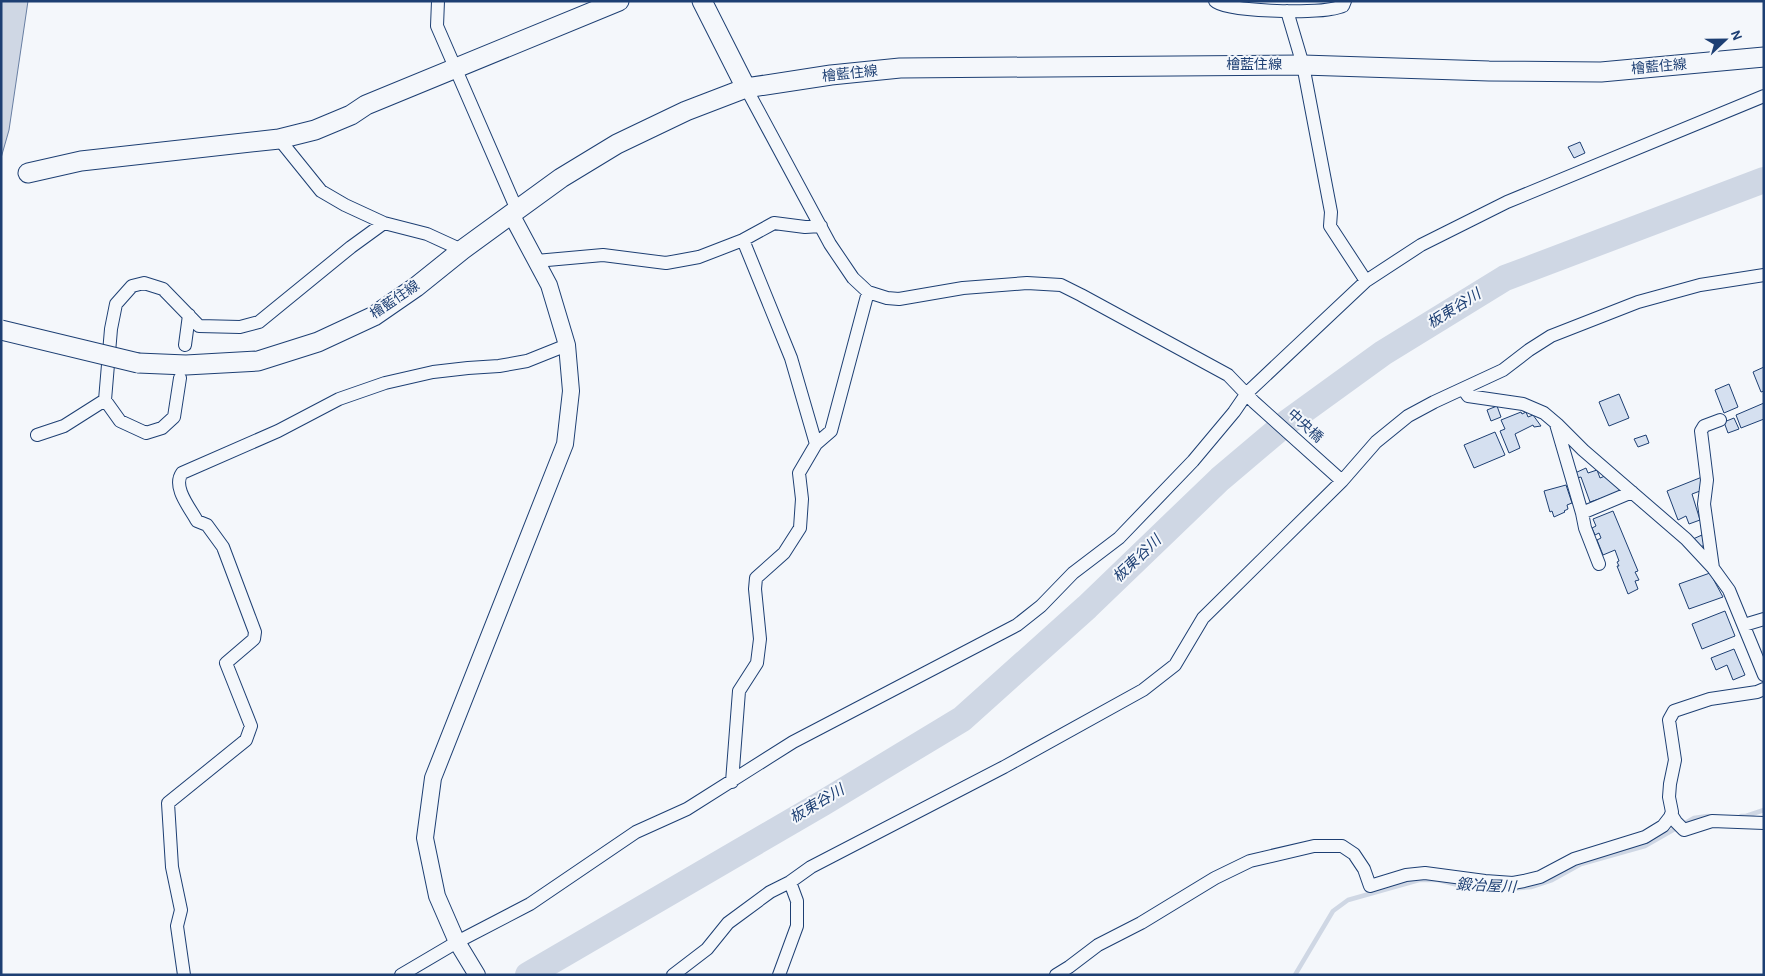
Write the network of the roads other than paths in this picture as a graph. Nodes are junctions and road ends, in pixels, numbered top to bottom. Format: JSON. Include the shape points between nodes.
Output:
{"nodes":[{"id":1,"x":438,"y":1,"type":"edge"},
{"id":2,"x":619,"y":1,"type":"edge"},
{"id":3,"x":702,"y":1,"type":"edge"},
{"id":4,"x":1215,"y":1,"type":"edge"},
{"id":5,"x":1345,"y":1,"type":"edge"},
{"id":6,"x":1287,"y":11,"type":"junction"},
{"id":7,"x":1764,"y":57,"type":"edge"},
{"id":8,"x":1303,"y":65,"type":"junction"},
{"id":9,"x":454,"y":68,"type":"junction"},
{"id":10,"x":746,"y":88,"type":"junction"},
{"id":11,"x":1764,"y":96,"type":"edge"},
{"id":12,"x":279,"y":139,"type":"junction"},
{"id":13,"x":28,"y":173,"type":"dead end"},
{"id":14,"x":514,"y":212,"type":"junction"},
{"id":15,"x":384,"y":223,"type":"junction"},
{"id":16,"x":821,"y":226,"type":"junction"},
{"id":17,"x":743,"y":240,"type":"junction"},
{"id":18,"x":462,"y":250,"type":"junction"},
{"id":19,"x":536,"y":261,"type":"junction"},
{"id":20,"x":1764,"y":275,"type":"edge"},
{"id":21,"x":1366,"y":281,"type":"junction"},
{"id":22,"x":868,"y":292,"type":"junction"},
{"id":23,"x":189,"y":315,"type":"junction"},
{"id":24,"x":1,"y":330,"type":"edge"},
{"id":25,"x":185,"y":345,"type":"dead end"},
{"id":26,"x":567,"y":345,"type":"junction"},
{"id":27,"x":180,"y":378,"type":"dead end"},
{"id":28,"x":1463,"y":389,"type":"junction"},
{"id":29,"x":1251,"y":397,"type":"junction"},
{"id":30,"x":105,"y":400,"type":"junction"},
{"id":31,"x":1720,"y":420,"type":"dead end"},
{"id":32,"x":1556,"y":423,"type":"junction"},
{"id":33,"x":37,"y":435,"type":"dead end"},
{"id":34,"x":816,"y":444,"type":"junction"},
{"id":35,"x":1339,"y":477,"type":"junction"},
{"id":36,"x":1632,"y":492,"type":"junction"},
{"id":37,"x":1582,"y":513,"type":"junction"},
{"id":38,"x":1599,"y":564,"type":"dead end"},
{"id":39,"x":1713,"y":568,"type":"junction"},
{"id":40,"x":1764,"y":619,"type":"edge"},
{"id":41,"x":1744,"y":625,"type":"junction"},
{"id":42,"x":1764,"y":675,"type":"edge"},
{"id":43,"x":1764,"y":689,"type":"edge"},
{"id":44,"x":732,"y":782,"type":"junction"},
{"id":45,"x":1671,"y":814,"type":"junction"},
{"id":46,"x":1764,"y":822,"type":"edge"},
{"id":47,"x":790,"y":882,"type":"junction"},
{"id":48,"x":457,"y":942,"type":"junction"},
{"id":49,"x":184,"y":975,"type":"edge"},
{"id":50,"x":401,"y":975,"type":"edge"},
{"id":51,"x":477,"y":975,"type":"edge"},
{"id":52,"x":673,"y":975,"type":"edge"},
{"id":53,"x":779,"y":975,"type":"edge"},
{"id":54,"x":1056,"y":975,"type":"edge"}],
"edges":[{"from":1,"to":9,"type":"street","via":[[437,26]]},
{"from":2,"to":9,"type":"main road"},
{"from":3,"to":10,"type":"main road"},
{"from":4,"to":6,"type":"street","via":[[1229,7]]},
{"from":5,"to":6,"type":"street","via":[[1343,6],[1330,10]]},
{"from":6,"to":8,"type":"street"},
{"from":7,"to":8,"type":"main road","name":"檜藍住線","via":[[1602,72]]},
{"from":8,"to":10,"type":"main road","name":"檜藍住線","via":[[900,68]]},
{"from":8,"to":21,"type":"street","via":[[1331,212],[1330,226]]},
{"from":9,"to":12,"type":"main road","via":[[366,104],[351,115],[315,130]]},
{"from":9,"to":14,"type":"street"},
{"from":10,"to":14,"type":"main road","name":"檜藍住線","via":[[686,111],[617,144],[560,178]]},
{"from":10,"to":16,"type":"street"},
{"from":11,"to":21,"type":"street","via":[[1507,202],[1421,245]]},
{"from":12,"to":13,"type":"main road","via":[[81,161]]},
{"from":12,"to":15,"type":"street","via":[[321,191]]},
{"from":14,"to":18,"type":"main road","name":"檜藍住線"},
{"from":14,"to":19,"type":"street"},
{"from":15,"to":18,"type":"street","via":[[428,234]]},
{"from":15,"to":23,"type":"street","via":[[259,322],[240,327],[199,326]]},
{"from":16,"to":17,"type":"street","via":[[774,224]]},
{"from":16,"to":22,"type":"street","via":[[852,278]]},
{"from":17,"to":19,"type":"street","via":[[699,257],[666,263],[603,255]]},
{"from":17,"to":34,"type":"street","via":[[790,358]]},
{"from":18,"to":24,"type":"main road","name":"檜藍住線","bridge":true,"via":[[416,288],[374,316],[318,342],[258,361],[186,365],[138,363]]},
{"from":19,"to":26,"type":"street","via":[[549,285]]},
{"from":20,"to":28,"type":"street","via":[[1700,285],[1629,306],[1551,336],[1503,370]]},
{"from":21,"to":29,"type":"street"},
{"from":22,"to":29,"type":"street","name":"中央橋","via":[[899,299],[963,288],[1027,283],[1061,285],[1228,375]]},
{"from":22,"to":34,"type":"street","via":[[831,431]]},
{"from":23,"to":25,"type":"street"},
{"from":23,"to":30,"type":"street","via":[[164,289],[144,283],[132,286],[116,304],[114,312]]},
{"from":26,"to":48,"type":"street","via":[[571,392],[565,444],[432,778],[425,838],[437,896]]},
{"from":26,"to":49,"type":"street","via":[[527,361],[433,372],[376,386],[340,399],[278,431],[182,472],[178,478],[179,487],[197,521],[207,525],[223,547],[256,632],[254,639],[226,663],[251,726],[246,740],[168,803],[172,868],[181,910],[177,926]]},
{"from":27,"to":30,"type":"street","via":[[174,417],[162,428],[146,433],[120,421]]},
{"from":28,"to":32,"type":"street","via":[[1468,396],[1523,404],[1544,413]]},
{"from":28,"to":35,"type":"street","via":[[1408,416]]},
{"from":29,"to":35,"type":"street","name":"中央橋"},
{"from":29,"to":44,"type":"street","via":[[1119,538],[1074,573],[1017,625],[793,742]]},
{"from":30,"to":33,"type":"street","via":[[64,426]]},
{"from":31,"to":39,"type":"street","via":[[1704,426],[1701,431],[1707,480],[1704,504]]},
{"from":32,"to":36,"type":"street","via":[[1582,450]]},
{"from":32,"to":37,"type":"street"},
{"from":34,"to":44,"type":"street","via":[[799,473],[802,499],[800,528],[784,553],[756,578],[754,590],[760,639],[756,663],[738,692]]},
{"from":35,"to":47,"type":"street","via":[[1203,618],[1175,665],[1142,690],[1004,767],[811,867]]},
{"from":36,"to":37,"type":"street"},
{"from":36,"to":39,"type":"street","via":[[1686,539]]},
{"from":37,"to":38,"type":"street"},
{"from":39,"to":41,"type":"street","via":[[1728,590]]},
{"from":40,"to":41,"type":"street"},
{"from":41,"to":42,"type":"street"},
{"from":43,"to":45,"type":"street","via":[[1710,699],[1674,711],[1669,720],[1675,760],[1670,784]]},
{"from":44,"to":48,"type":"street","via":[[687,810],[636,832],[530,904]]},
{"from":45,"to":46,"type":"street","via":[[1684,830],[1712,821]]},
{"from":45,"to":54,"type":"street","via":[[1663,826],[1646,837],[1574,860],[1540,877],[1513,882],[1425,873],[1370,886],[1354,854],[1342,846],[1314,846],[1279,853],[1250,861],[1215,878],[1141,923],[1098,944]]},
{"from":47,"to":52,"type":"street","via":[[770,892],[728,923],[707,949]]},
{"from":47,"to":53,"type":"street","via":[[797,901],[797,926]]},
{"from":48,"to":50,"type":"street"},
{"from":48,"to":51,"type":"street"}]}
